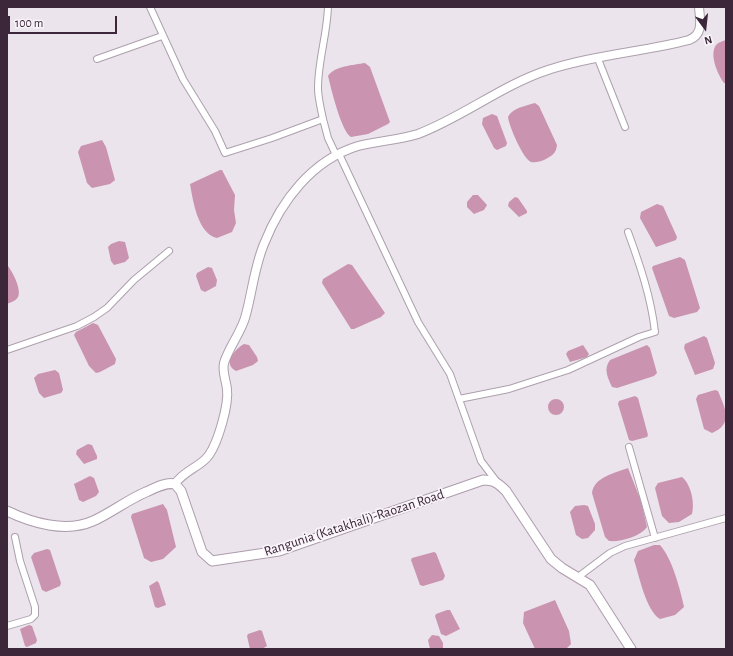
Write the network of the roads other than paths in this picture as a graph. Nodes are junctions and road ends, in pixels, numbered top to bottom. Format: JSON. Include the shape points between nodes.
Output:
{"nodes":[{"id":1,"x":150,"y":7,"type":"edge"},
{"id":2,"x":328,"y":7,"type":"edge"},
{"id":3,"x":699,"y":7,"type":"edge"},
{"id":4,"x":162,"y":36,"type":"junction"},
{"id":5,"x":97,"y":59,"type":"dead end"},
{"id":6,"x":598,"y":59,"type":"junction"},
{"id":7,"x":323,"y":119,"type":"junction"},
{"id":8,"x":625,"y":127,"type":"dead end"},
{"id":9,"x":338,"y":154,"type":"junction"},
{"id":10,"x":628,"y":232,"type":"dead end"},
{"id":11,"x":169,"y":251,"type":"dead end"},
{"id":12,"x":7,"y":350,"type":"edge"},
{"id":13,"x":459,"y":399,"type":"junction"},
{"id":14,"x":629,"y":447,"type":"dead end"},
{"id":15,"x":497,"y":482,"type":"junction"},
{"id":16,"x":175,"y":484,"type":"junction"},
{"id":17,"x":7,"y":511,"type":"edge"},
{"id":18,"x":726,"y":518,"type":"edge"},
{"id":19,"x":15,"y":537,"type":"dead end"},
{"id":20,"x":655,"y":538,"type":"junction"},
{"id":21,"x":578,"y":577,"type":"junction"},
{"id":22,"x":7,"y":626,"type":"edge"},
{"id":23,"x":630,"y":649,"type":"edge"}],
"edges":[{"from":1,"to":4,"type":"street"},
{"from":2,"to":7,"type":"street","via":[[325,41],[319,66],[318,89]]},
{"from":3,"to":6,"type":"street","via":[[700,30],[694,38]]},
{"from":4,"to":5,"type":"street"},
{"from":4,"to":7,"type":"street","via":[[225,153]]},
{"from":6,"to":8,"type":"street"},
{"from":6,"to":9,"type":"street","via":[[548,70],[416,134],[358,146]]},
{"from":7,"to":9,"type":"street","via":[[328,138]]},
{"from":9,"to":13,"type":"street","via":[[418,322],[450,374]]},
{"from":9,"to":16,"type":"street","via":[[311,171],[275,220],[263,246],[239,334],[224,364],[226,411],[213,448],[208,457],[185,472]]},
{"from":10,"to":13,"type":"street","via":[[645,280],[655,332],[568,370],[510,389]]},
{"from":11,"to":12,"type":"street","via":[[94,317],[77,326]]},
{"from":13,"to":15,"type":"street","via":[[481,461]]},
{"from":14,"to":20,"type":"street"},
{"from":15,"to":16,"type":"main road","name":"Rangunia (Katakhali)-Raozan Road","via":[[483,480],[279,551],[212,561],[202,552],[182,491]]},
{"from":15,"to":21,"type":"main road","via":[[506,491],[551,559]]},
{"from":16,"to":17,"type":"main road","via":[[163,485],[144,492],[94,521],[76,526],[42,524]]},
{"from":18,"to":20,"type":"street"},
{"from":19,"to":22,"type":"street","via":[[35,615],[31,619]]},
{"from":20,"to":21,"type":"street","via":[[610,553]]},
{"from":21,"to":23,"type":"main road","via":[[594,591]]}]}
